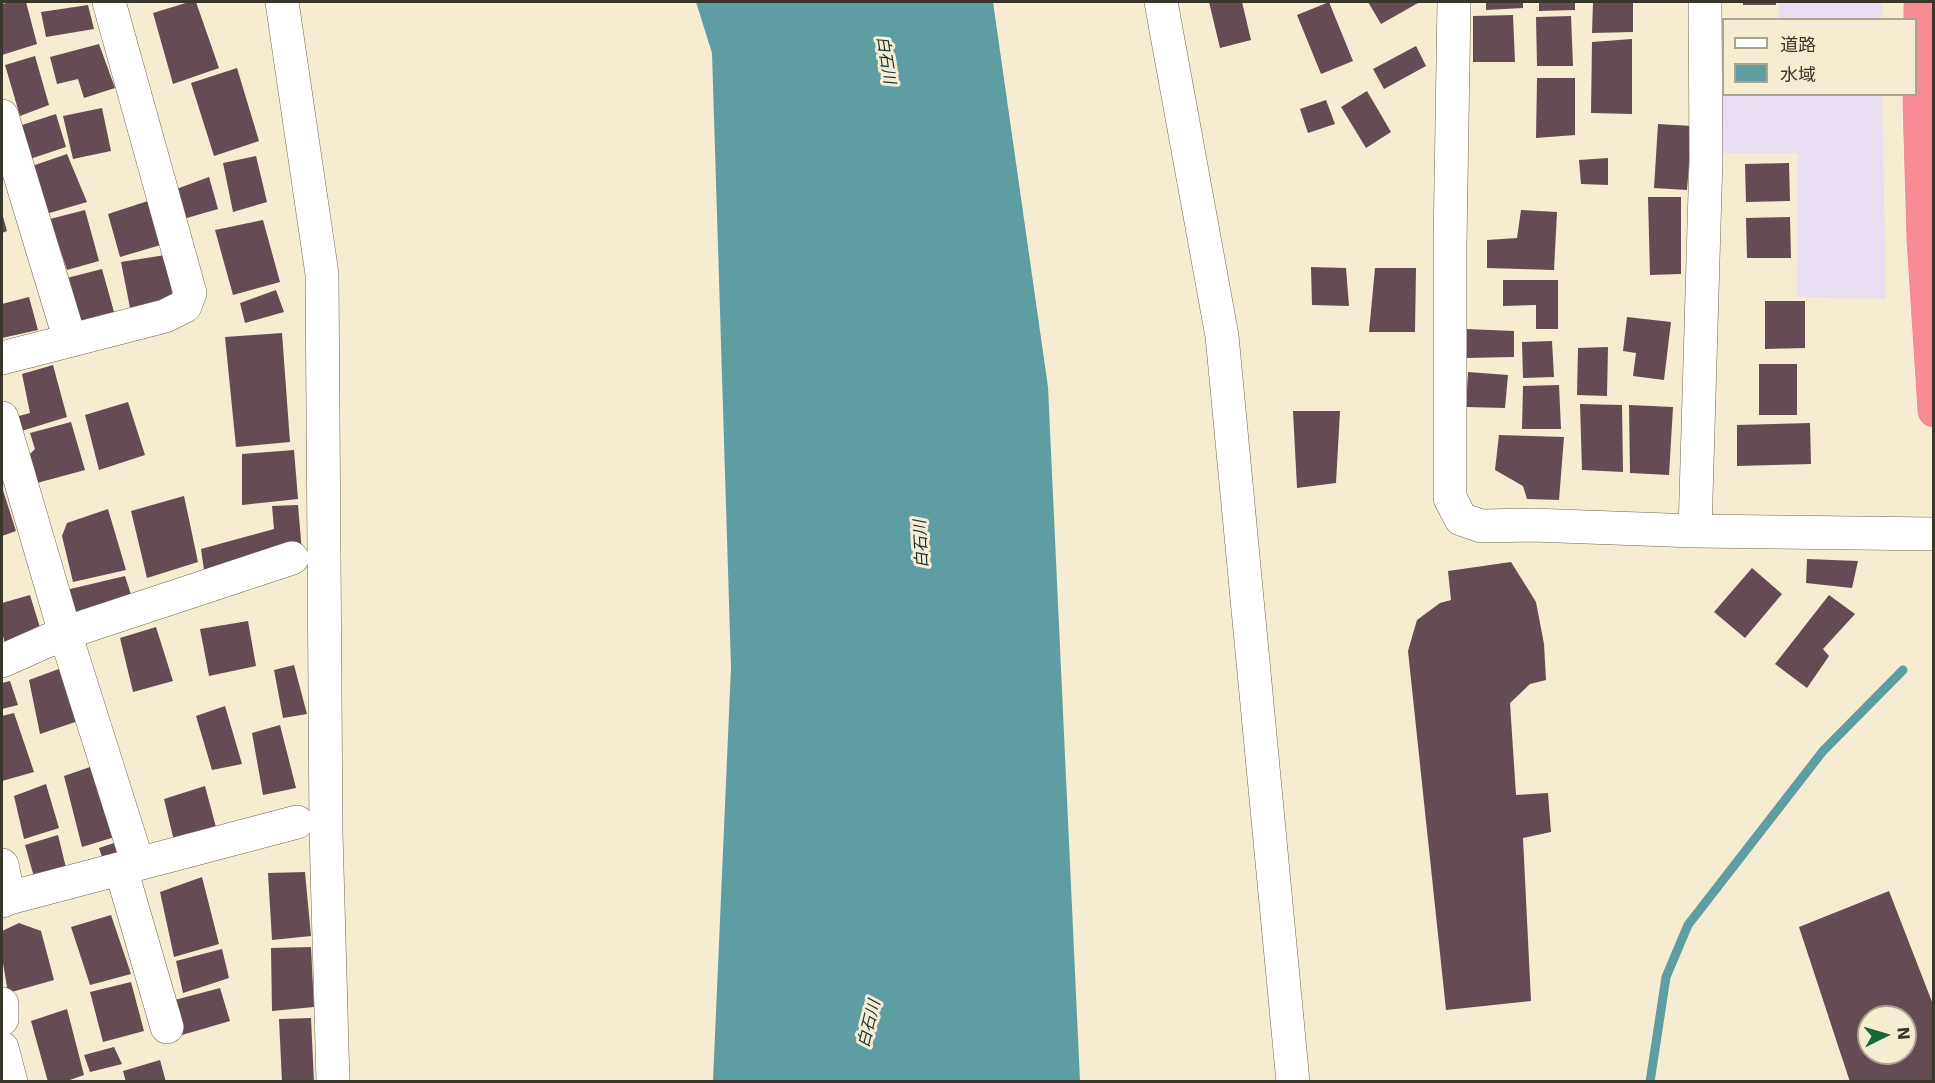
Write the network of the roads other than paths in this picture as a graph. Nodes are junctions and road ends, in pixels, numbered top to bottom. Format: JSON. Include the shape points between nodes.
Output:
{"nodes":[{"id":1,"x":109,"y":2,"type":"edge"},
{"id":2,"x":282,"y":2,"type":"edge"},
{"id":3,"x":1161,"y":2,"type":"edge"},
{"id":4,"x":1454,"y":2,"type":"edge"},
{"id":5,"x":1705,"y":2,"type":"edge"},
{"id":6,"x":1920,"y":2,"type":"edge"},
{"id":7,"x":2,"y":116,"type":"edge"},
{"id":8,"x":70,"y":340,"type":"junction"},
{"id":9,"x":2,"y":358,"type":"edge"},
{"id":10,"x":1934,"y":411,"type":"edge"},
{"id":11,"x":2,"y":418,"type":"edge"},
{"id":12,"x":1695,"y":531,"type":"junction"},
{"id":13,"x":1934,"y":534,"type":"edge"},
{"id":14,"x":292,"y":558,"type":"dead end"},
{"id":15,"x":65,"y":633,"type":"junction"},
{"id":16,"x":2,"y":661,"type":"edge"},
{"id":17,"x":297,"y":822,"type":"dead end"},
{"id":18,"x":2,"y":865,"type":"edge"},
{"id":19,"x":129,"y":866,"type":"junction"},
{"id":20,"x":5,"y":899,"type":"edge"},
{"id":21,"x":2,"y":1004,"type":"edge"},
{"id":22,"x":2,"y":1019,"type":"edge"},
{"id":23,"x":167,"y":1027,"type":"dead end"},
{"id":24,"x":2,"y":1048,"type":"edge"},
{"id":25,"x":11,"y":1082,"type":"edge"},
{"id":26,"x":333,"y":1082,"type":"edge"},
{"id":27,"x":1293,"y":1082,"type":"edge"}],
"edges":[{"from":1,"to":8,"type":"street","via":[[190,293],[185,306],[165,316]]},
{"from":2,"to":26,"type":"street","via":[[322,274],[326,832]]},
{"from":3,"to":27,"type":"street","via":[[1222,336]]},
{"from":4,"to":12,"type":"street","via":[[1450,498],[1461,519],[1481,526]]},
{"from":5,"to":12,"type":"street","via":[[1706,158]]},
{"from":6,"to":10,"type":"highway","via":[[1923,241]]},
{"from":7,"to":8,"type":"street"},
{"from":8,"to":9,"type":"street"},
{"from":11,"to":15,"type":"street"},
{"from":12,"to":13,"type":"street"},
{"from":14,"to":15,"type":"street"},
{"from":15,"to":16,"type":"street"},
{"from":15,"to":19,"type":"street"},
{"from":17,"to":19,"type":"street"},
{"from":18,"to":20,"type":"street"},
{"from":19,"to":20,"type":"street"},
{"from":19,"to":23,"type":"street"},
{"from":21,"to":22,"type":"street"},
{"from":24,"to":25,"type":"street"}]}
